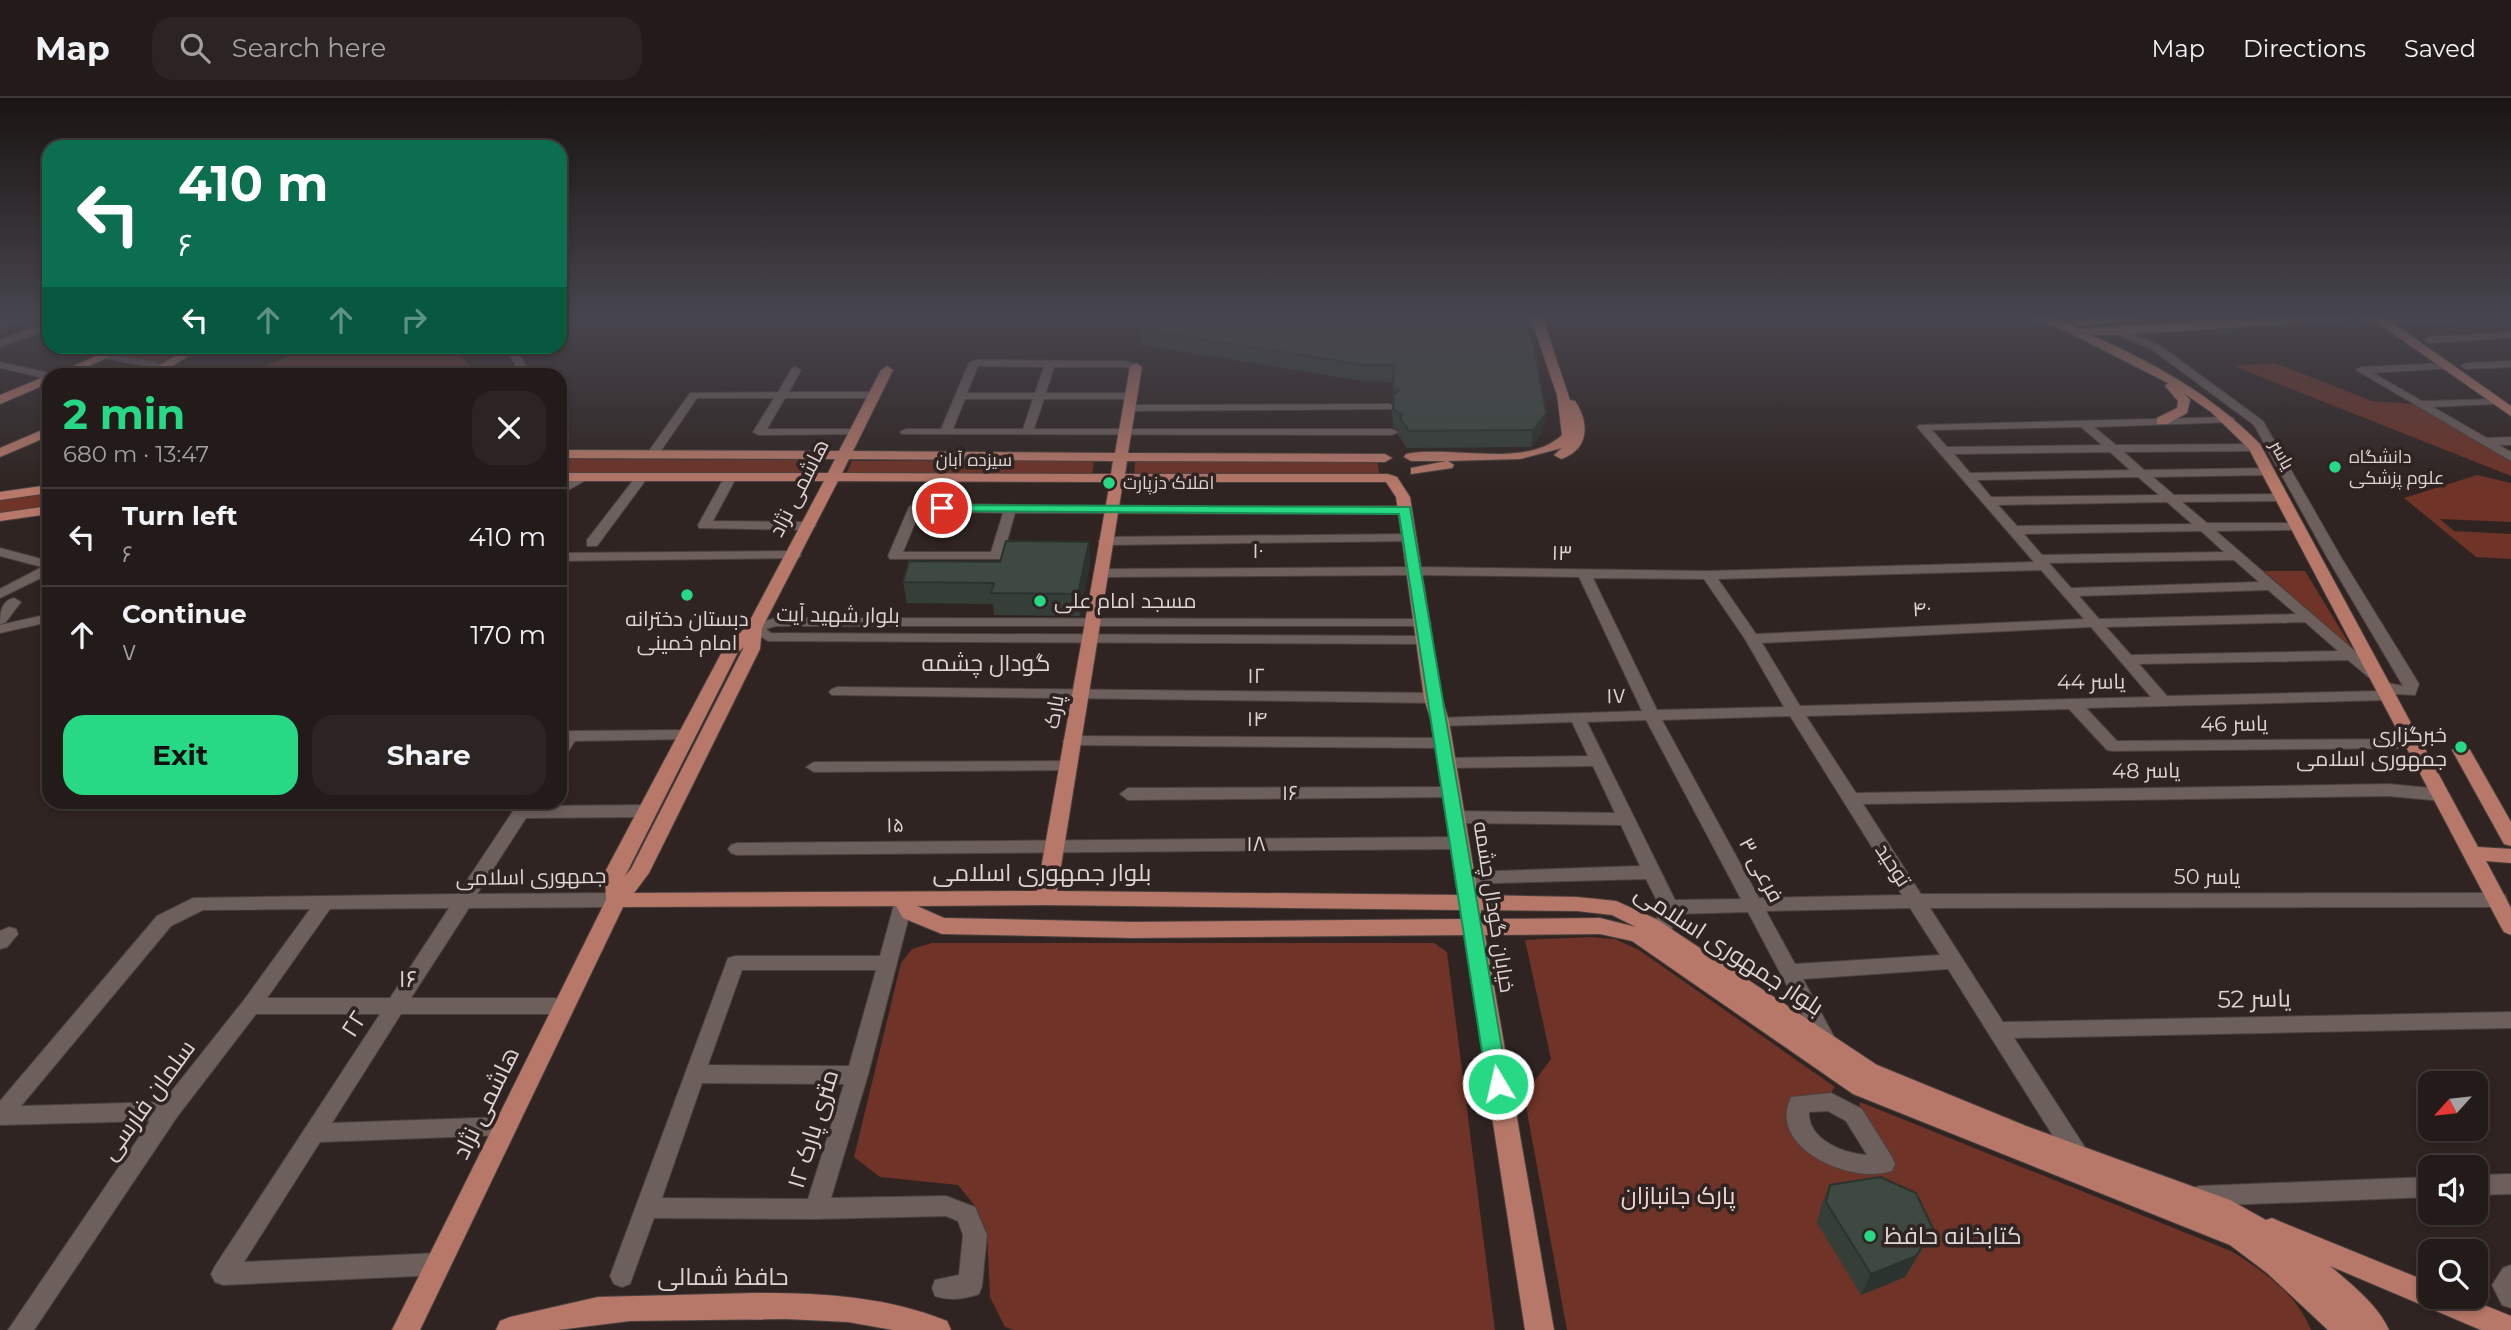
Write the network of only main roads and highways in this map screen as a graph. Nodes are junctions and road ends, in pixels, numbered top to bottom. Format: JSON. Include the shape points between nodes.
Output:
{"nodes":[{"id":1,"x":885,"y":373,"type":"edge"},
{"id":2,"x":1135,"y":373,"type":"edge"},
{"id":3,"x":1555,"y":373,"type":"edge"},
{"id":4,"x":2158,"y":373,"type":"edge"},
{"id":5,"x":2158,"y":373,"type":"edge"},
{"id":6,"x":2457,"y":373,"type":"edge"},
{"id":7,"x":2477,"y":373,"type":"edge"},
{"id":8,"x":42,"y":381,"type":"edge"},
{"id":9,"x":1562,"y":393,"type":"junction"},
{"id":10,"x":2511,"y":397,"type":"edge"},
{"id":11,"x":0,"y":400,"type":"edge"},
{"id":12,"x":2511,"y":412,"type":"edge"},
{"id":13,"x":2162,"y":421,"type":"road end"},
{"id":14,"x":42,"y":423,"type":"edge"},
{"id":15,"x":42,"y":434,"type":"edge"},
{"id":16,"x":0,"y":441,"type":"edge"},
{"id":17,"x":0,"y":453,"type":"edge"},
{"id":18,"x":567,"y":454,"type":"edge"},
{"id":19,"x":844,"y":456,"type":"junction"},
{"id":20,"x":1121,"y":457,"type":"junction"},
{"id":21,"x":1411,"y":457,"type":"junction"},
{"id":22,"x":1385,"y":458,"type":"junction"},
{"id":23,"x":567,"y":477,"type":"edge"},
{"id":24,"x":833,"y":478,"type":"junction"},
{"id":25,"x":1116,"y":480,"type":"junction"},
{"id":26,"x":1403,"y":486,"type":"junction"},
{"id":27,"x":42,"y":490,"type":"edge"},
{"id":28,"x":0,"y":495,"type":"edge"},
{"id":29,"x":42,"y":511,"type":"edge"},
{"id":30,"x":0,"y":517,"type":"edge"},
{"id":31,"x":754,"y":628,"type":"junction"},
{"id":32,"x":2461,"y":750,"type":"dead end"},
{"id":33,"x":2511,"y":839,"type":"edge"},
{"id":34,"x":2473,"y":853,"type":"junction"},
{"id":35,"x":2511,"y":856,"type":"edge"},
{"id":36,"x":1046,"y":898,"type":"junction"},
{"id":37,"x":616,"y":900,"type":"junction"},
{"id":38,"x":904,"y":901,"type":"junction"},
{"id":39,"x":1469,"y":904,"type":"junction"},
{"id":40,"x":1472,"y":927,"type":"junction"},
{"id":41,"x":2511,"y":927,"type":"edge"},
{"id":42,"x":2221,"y":1208,"type":"junction"},
{"id":43,"x":2418,"y":1290,"type":"edge"},
{"id":44,"x":2463,"y":1309,"type":"edge"},
{"id":45,"x":1537,"y":1328,"type":"edge"},
{"id":46,"x":2511,"y":1329,"type":"edge"},
{"id":47,"x":406,"y":1330,"type":"edge"},
{"id":48,"x":510,"y":1330,"type":"edge"},
{"id":49,"x":937,"y":1330,"type":"edge"},
{"id":50,"x":2348,"y":1330,"type":"edge"},
{"id":51,"x":2375,"y":1330,"type":"edge"}],
"edges":[{"from":1,"to":19,"type":"main road","name":"هاشمی نژاد"},
{"from":2,"to":20,"type":"main road","name":"پارک"},
{"from":3,"to":9,"type":"main road"},
{"from":4,"to":34,"type":"main road","name":"یاسر","via":[[2230,420],[2255,447]]},
{"from":5,"to":13,"type":"main road","via":[[2185,400],[2183,410]]},
{"from":6,"to":12,"type":"main road"},
{"from":7,"to":10,"type":"main road"},
{"from":8,"to":11,"type":"main road"},
{"from":9,"to":21,"type":"main road","name":"سیزده آبان","via":[[1568,435],[1554,448],[1517,456]]},
{"from":9,"to":26,"type":"main road","name":"سیزده آبان","via":[[1574,407],[1581,432],[1579,441],[1562,455],[1531,462],[1443,465]]},
{"from":14,"to":16,"type":"main road"},
{"from":15,"to":17,"type":"main road"},
{"from":18,"to":19,"type":"main road","name":"سیزده آبان"},
{"from":19,"to":20,"type":"main road","name":"سیزده آبان"},
{"from":19,"to":24,"type":"main road","name":"هاشمی نژاد"},
{"from":20,"to":22,"type":"main road","name":"سیزده آبان"},
{"from":20,"to":25,"type":"main road","name":"پارک"},
{"from":21,"to":22,"type":"main road","name":"سیزده آبان","via":[[1396,454]]},
{"from":21,"to":26,"type":"main road"},
{"from":22,"to":26,"type":"main road"},
{"from":23,"to":24,"type":"main road","name":"سیزده آبان"},
{"from":24,"to":25,"type":"main road","name":"سیزده آبان"},
{"from":24,"to":31,"type":"main road","name":"هاشمی نژاد"},
{"from":25,"to":26,"type":"main road","name":"سیزده آبان"},
{"from":25,"to":36,"type":"main road","name":"پارک","via":[[1099,550],[1101,573]]},
{"from":26,"to":39,"type":"main road","name":"خیابان گودال چشمه"},
{"from":27,"to":28,"type":"main road"},
{"from":29,"to":30,"type":"main road"},
{"from":31,"to":37,"type":"main road","name":"هاشمی نژاد","via":[[752,649],[639,873]]},
{"from":31,"to":37,"type":"main road","name":"هاشمی نژاد","via":[[731,650],[615,872]]},
{"from":32,"to":33,"type":"main road"},
{"from":34,"to":35,"type":"main road"},
{"from":34,"to":41,"type":"main road","name":"یاسر"},
{"from":36,"to":38,"type":"main road","name":"بلوار جمهوری اسلامی"},
{"from":36,"to":39,"type":"main road","name":"بلوار جمهوری اسلامی"},
{"from":37,"to":38,"type":"main road","name":"جمهوری اسلامی"},
{"from":37,"to":47,"type":"main road","name":"هاشمی نژاد"},
{"from":38,"to":40,"type":"main road","name":"بلوار جمهوری اسلامی","via":[[911,913],[942,926],[1133,930]]},
{"from":39,"to":40,"type":"main road","name":"خیابان گودال چشمه"},
{"from":39,"to":42,"type":"main road","name":"بلوار جمهوری اسلامی","via":[[1598,904],[1633,915],[1869,1072]]},
{"from":40,"to":45,"type":"main road","name":"خیابان گودال چشمه"},
{"from":40,"to":50,"type":"main road","name":"بلوار جمهوری اسلامی","via":[[1600,926],[1638,935],[1847,1079],[2014,1150],[2219,1227],[2258,1249]]},
{"from":42,"to":43,"type":"main road"},
{"from":42,"to":51,"type":"main road","name":"بلوار جمهوری اسلامی","via":[[2270,1236]]},
{"from":44,"to":46,"type":"main road"},
{"from":48,"to":49,"type":"main road","name":"حافظ شمالی","via":[[568,1314],[627,1308],[769,1306],[880,1314]]}]}
